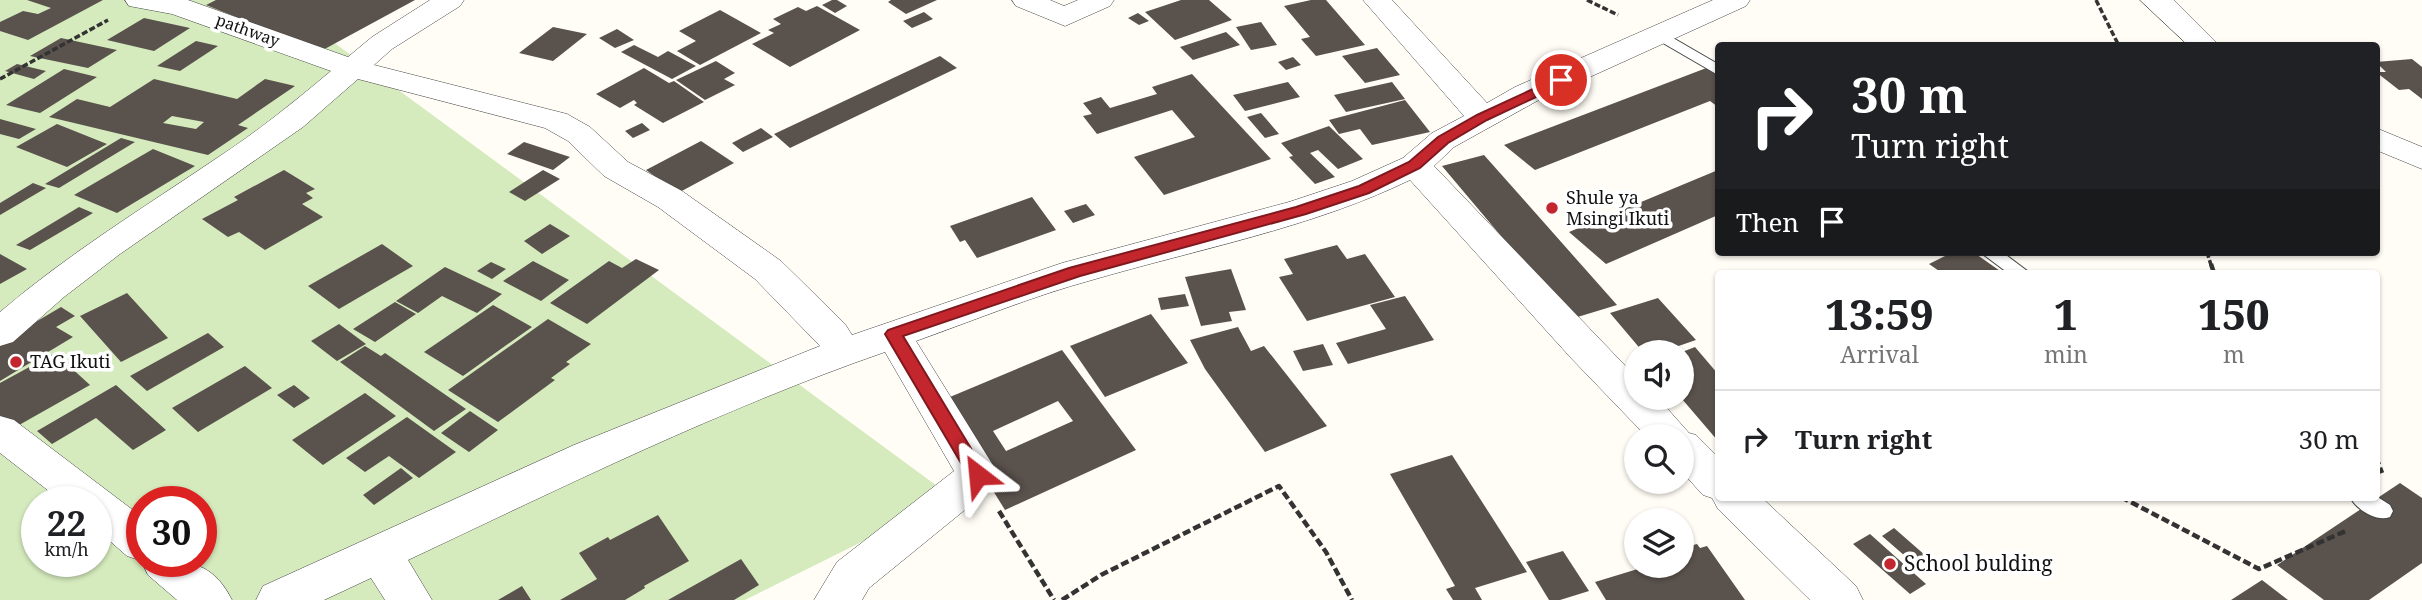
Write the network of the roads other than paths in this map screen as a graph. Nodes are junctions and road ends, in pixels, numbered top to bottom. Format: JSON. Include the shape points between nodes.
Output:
{"nodes":[{"id":1,"x":450,"y":0,"type":"edge"},
{"id":2,"x":1026,"y":0,"type":"edge"},
{"id":3,"x":1100,"y":0,"type":"edge"},
{"id":4,"x":1377,"y":0,"type":"edge"},
{"id":5,"x":1736,"y":0,"type":"edge"},
{"id":6,"x":2154,"y":0,"type":"edge"},
{"id":7,"x":141,"y":1,"type":"edge"},
{"id":8,"x":1661,"y":36,"type":"junction"},
{"id":9,"x":2202,"y":42,"type":"edge"},
{"id":10,"x":1715,"y":67,"type":"edge"},
{"id":11,"x":355,"y":69,"type":"junction"},
{"id":12,"x":1482,"y":117,"type":"junction"},
{"id":13,"x":2380,"y":140,"type":"edge"},
{"id":14,"x":2422,"y":159,"type":"edge"},
{"id":15,"x":1415,"y":165,"type":"junction"},
{"id":16,"x":1995,"y":256,"type":"edge"},
{"id":17,"x":2016,"y":270,"type":"edge"},
{"id":18,"x":0,"y":333,"type":"edge"},
{"id":19,"x":893,"y":334,"type":"junction"},
{"id":20,"x":843,"y":352,"type":"junction"},
{"id":21,"x":1659,"y":424,"type":"edge"},
{"id":22,"x":0,"y":431,"type":"edge"},
{"id":23,"x":1694,"y":458,"type":"edge"},
{"id":24,"x":1715,"y":480,"type":"edge"},
{"id":25,"x":73,"y":486,"type":"edge"},
{"id":26,"x":1737,"y":501,"type":"edge"},
{"id":27,"x":2367,"y":501,"type":"edge"},
{"id":28,"x":2382,"y":511,"type":"dead end"},
{"id":29,"x":112,"y":517,"type":"edge"},
{"id":30,"x":126,"y":529,"type":"edge"},
{"id":31,"x":380,"y":553,"type":"junction"},
{"id":32,"x":182,"y":577,"type":"edge"},
{"id":33,"x":209,"y":600,"type":"edge"},
{"id":34,"x":279,"y":600,"type":"edge"},
{"id":35,"x":409,"y":600,"type":"edge"},
{"id":36,"x":837,"y":600,"type":"edge"},
{"id":37,"x":1840,"y":600,"type":"edge"}],
"edges":[{"from":1,"to":11,"type":"street","via":[[382,43]]},
{"from":2,"to":3,"type":"street","via":[[1065,17]]},
{"from":4,"to":12,"type":"street"},
{"from":5,"to":8,"type":"street"},
{"from":6,"to":9,"type":"street","via":[[2178,15]]},
{"from":7,"to":11,"type":"street","name":"pathway","via":[[178,6]]},
{"from":8,"to":10,"type":"lane"},
{"from":8,"to":12,"type":"street"},
{"from":11,"to":18,"type":"street","via":[[272,135],[51,288]]},
{"from":11,"to":20,"type":"street","name":"pathway","via":[[545,118],[579,134],[616,169],[670,199],[768,270],[832,333]]},
{"from":12,"to":15,"type":"street","via":[[1443,140]]},
{"from":13,"to":14,"type":"street"},
{"from":15,"to":19,"type":"street","via":[[1364,190],[1075,272]]},
{"from":15,"to":21,"type":"street"},
{"from":16,"to":17,"type":"lane"},
{"from":19,"to":20,"type":"street"},
{"from":19,"to":36,"type":"street","via":[[978,475],[853,575]]},
{"from":20,"to":31,"type":"street","via":[[589,456]]},
{"from":22,"to":25,"type":"street"},
{"from":23,"to":24,"type":"street"},
{"from":26,"to":37,"type":"street"},
{"from":27,"to":28,"type":"lane"},
{"from":29,"to":30,"type":"street"},
{"from":31,"to":34,"type":"street"},
{"from":31,"to":35,"type":"street"},
{"from":32,"to":33,"type":"street"}]}
